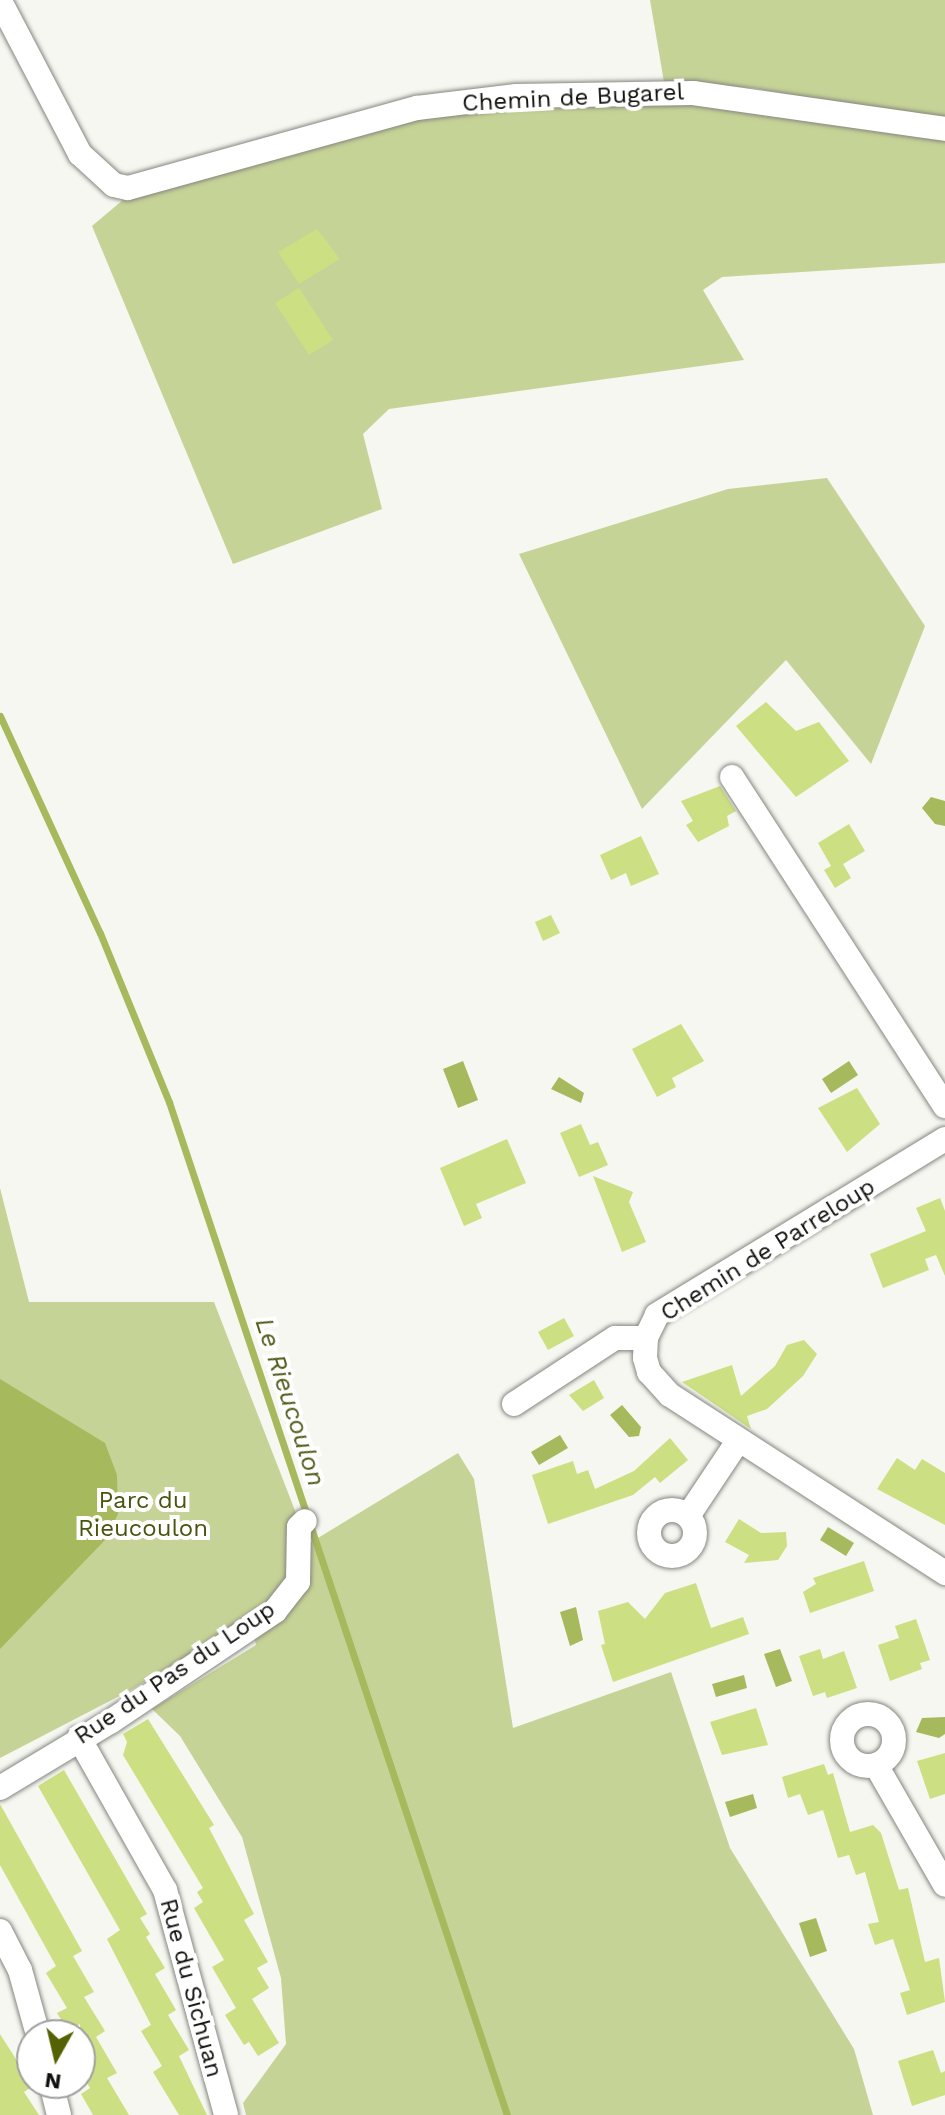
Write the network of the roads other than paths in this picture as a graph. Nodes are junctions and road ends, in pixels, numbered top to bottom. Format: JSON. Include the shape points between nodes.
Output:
{"nodes":[{"id":1,"x":0,"y":1,"type":"edge"},
{"id":2,"x":945,"y":129,"type":"edge"},
{"id":3,"x":732,"y":777,"type":"dead end"},
{"id":4,"x":945,"y":1106,"type":"edge"},
{"id":5,"x":945,"y":1139,"type":"edge"},
{"id":6,"x":646,"y":1338,"type":"junction"},
{"id":7,"x":514,"y":1404,"type":"dead end"},
{"id":8,"x":738,"y":1441,"type":"junction"},
{"id":9,"x":688,"y":1516,"type":"dead end"},
{"id":10,"x":302,"y":1524,"type":"dead end"},
{"id":11,"x":945,"y":1573,"type":"edge"},
{"id":12,"x":79,"y":1738,"type":"junction"},
{"id":13,"x":876,"y":1765,"type":"dead end"},
{"id":14,"x":0,"y":1788,"type":"edge"},
{"id":15,"x":945,"y":1885,"type":"edge"},
{"id":16,"x":0,"y":1931,"type":"edge"},
{"id":17,"x":34,"y":2019,"type":"edge"},
{"id":18,"x":226,"y":2115,"type":"edge"}],
"edges":[{"from":1,"to":2,"type":"street","name":"Chemin de Bugarel","via":[[80,154],[114,185],[128,188],[417,108],[516,96],[693,93]]},
{"from":3,"to":4,"type":"street"},
{"from":5,"to":6,"type":"street","name":"Chemin de Parreloup","via":[[657,1315]]},
{"from":6,"to":7,"type":"street","name":"Chemin de Parreloup","via":[[615,1338]]},
{"from":6,"to":8,"type":"street","via":[[649,1372],[670,1395]]},
{"from":8,"to":9,"type":"street"},
{"from":8,"to":11,"type":"street"},
{"from":10,"to":12,"type":"street","name":"Rue du Pas du Loup","via":[[298,1582],[275,1611]]},
{"from":12,"to":14,"type":"street","name":"Rue du Pas du Loup"},
{"from":12,"to":18,"type":"street","name":"Rue du Sichuan","via":[[171,1904]]},
{"from":13,"to":15,"type":"street"},
{"from":16,"to":17,"type":"street","via":[[20,1970]]}]}
